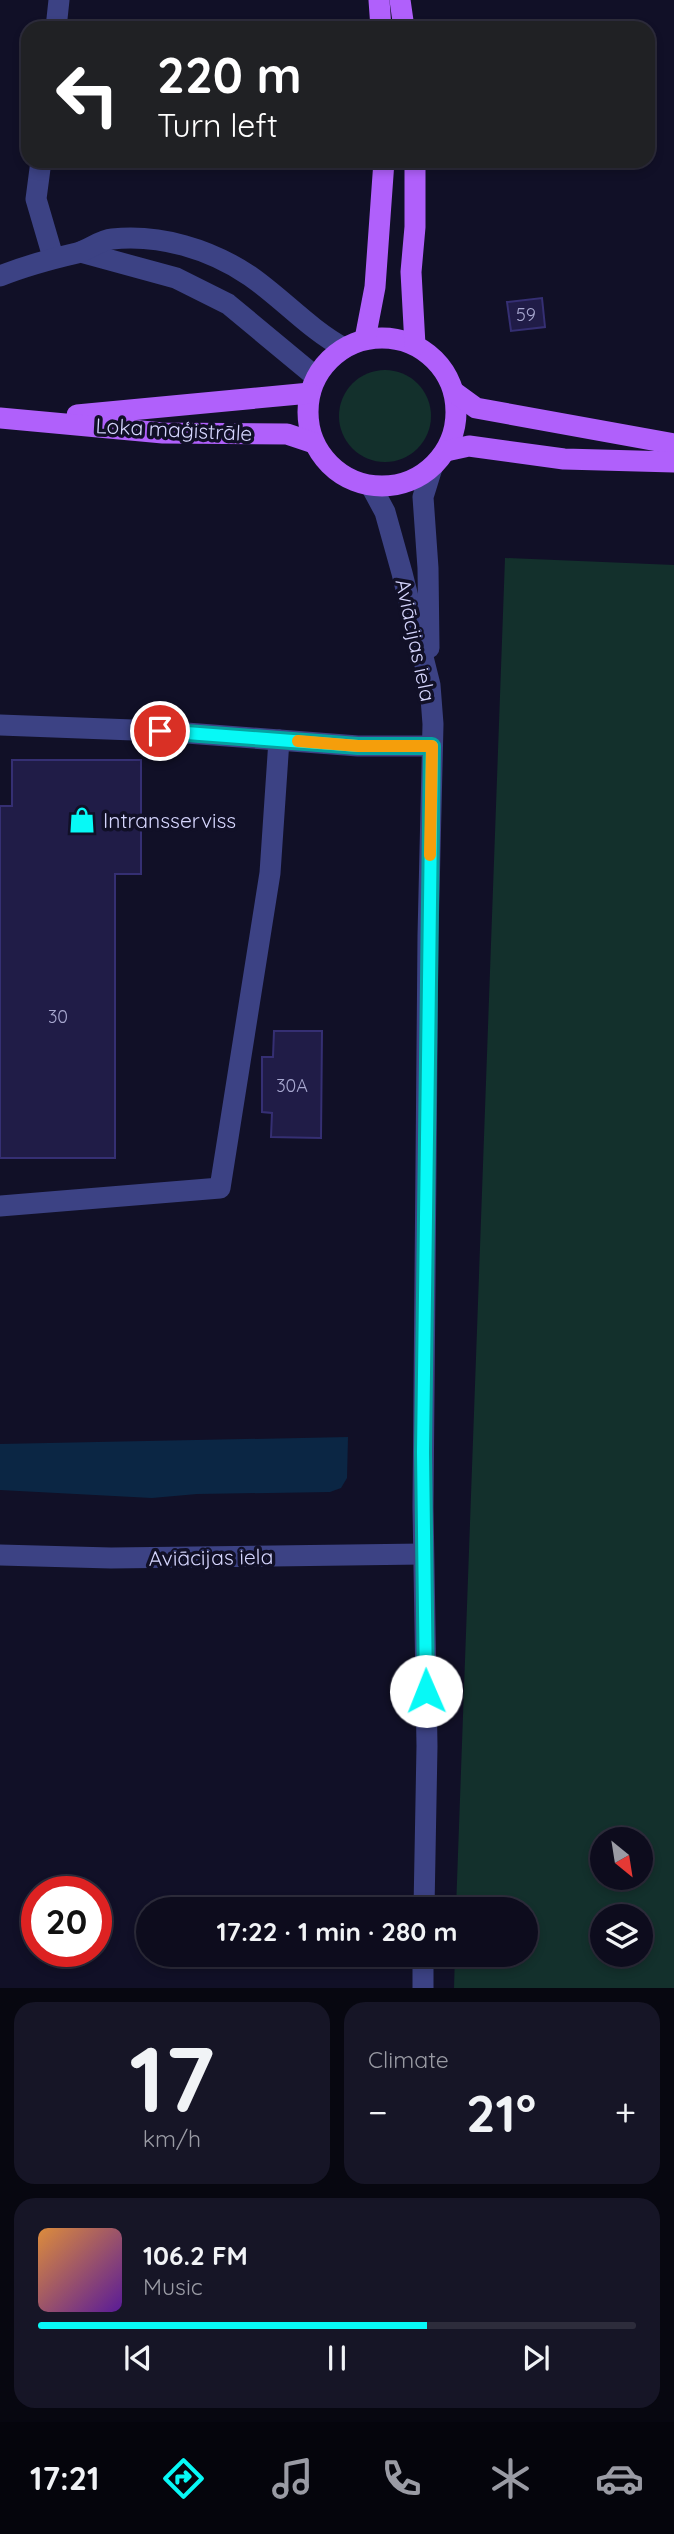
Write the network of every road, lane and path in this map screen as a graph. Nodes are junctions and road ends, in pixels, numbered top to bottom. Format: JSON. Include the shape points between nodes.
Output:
{"nodes":[{"id":1,"x":59,"y":0,"type":"edge"},
{"id":2,"x":379,"y":0,"type":"edge"},
{"id":3,"x":400,"y":0,"type":"edge"},
{"id":4,"x":57,"y":21,"type":"edge"},
{"id":5,"x":380,"y":21,"type":"edge"},
{"id":6,"x":403,"y":21,"type":"edge"},
{"id":7,"x":40,"y":168,"type":"edge"},
{"id":8,"x":383,"y":168,"type":"edge"},
{"id":9,"x":415,"y":168,"type":"edge"},
{"id":10,"x":81,"y":252,"type":"junction"},
{"id":11,"x":52,"y":257,"type":"junction"},
{"id":12,"x":0,"y":276,"type":"edge"},
{"id":13,"x":365,"y":339,"type":"junction"},
{"id":14,"x":415,"y":345,"type":"junction"},
{"id":15,"x":344,"y":348,"type":"junction"},
{"id":16,"x":313,"y":385,"type":"junction"},
{"id":17,"x":454,"y":392,"type":"junction"},
{"id":18,"x":0,"y":418,"type":"edge"},
{"id":19,"x":33,"y":419,"type":"junction"},
{"id":20,"x":314,"y":443,"type":"junction"},
{"id":21,"x":674,"y":444,"type":"edge"},
{"id":22,"x":446,"y":451,"type":"junction"},
{"id":23,"x":674,"y":462,"type":"edge"},
{"id":24,"x":432,"y":468,"type":"junction"},
{"id":25,"x":371,"y":486,"type":"junction"},
{"id":26,"x":430,"y":685,"type":"junction"},
{"id":27,"x":0,"y":725,"type":"edge"},
{"id":28,"x":279,"y":740,"type":"junction"},
{"id":29,"x":432,"y":746,"type":"junction"},
{"id":30,"x":0,"y":1206,"type":"edge"},
{"id":31,"x":0,"y":1555,"type":"edge"},
{"id":32,"x":423,"y":1555,"type":"junction"},
{"id":33,"x":424,"y":1897,"type":"edge"},
{"id":34,"x":423,"y":1967,"type":"edge"},
{"id":35,"x":423,"y":1988,"type":"edge"}],
"edges":[{"from":1,"to":4,"type":"street"},
{"from":2,"to":5,"type":"main road"},
{"from":3,"to":6,"type":"main road"},
{"from":7,"to":11,"type":"street","via":[[36,199]]},
{"from":8,"to":13,"type":"main road","via":[[375,286]]},
{"from":9,"to":14,"type":"main road","via":[[411,272]]},
{"from":10,"to":11,"type":"street"},
{"from":10,"to":15,"type":"street","via":[[109,239],[189,246],[250,276],[321,336]]},
{"from":10,"to":16,"type":"street","via":[[176,278],[228,304]]},
{"from":11,"to":12,"type":"street"},
{"from":13,"to":14,"type":"main road","via":[[390,338]]},
{"from":13,"to":15,"type":"main road"},
{"from":14,"to":17,"type":"main road","via":[[432,356]]},
{"from":15,"to":16,"type":"main road","via":[[328,361]]},
{"from":16,"to":19,"type":"main road","name":"Loka maģistrāle"},
{"from":16,"to":20,"type":"main road","via":[[309,424]]},
{"from":17,"to":21,"type":"main road","via":[[476,408]]},
{"from":17,"to":22,"type":"main road","via":[[455,432]]},
{"from":18,"to":19,"type":"main road","name":"Loka maģistrāle"},
{"from":19,"to":20,"type":"main road","name":"Loka maģistrāle","via":[[163,433],[287,434]]},
{"from":20,"to":25,"type":"main road","via":[[337,472]]},
{"from":22,"to":23,"type":"main road","via":[[469,446],[564,459]]},
{"from":22,"to":24,"type":"main road"},
{"from":24,"to":25,"type":"main road","via":[[414,480]]},
{"from":24,"to":26,"type":"street","via":[[423,497]]},
{"from":25,"to":26,"type":"street","name":"Aviācijas iela","via":[[384,512]]},
{"from":26,"to":29,"type":"street","name":"Aviācijas iela"},
{"from":27,"to":28,"type":"street"},
{"from":28,"to":29,"type":"street"},
{"from":28,"to":30,"type":"street","via":[[270,873],[220,1188]]},
{"from":29,"to":32,"type":"street","name":"Aviācijas iela"},
{"from":31,"to":32,"type":"street","name":"Aviācijas iela"},
{"from":32,"to":33,"type":"street","name":"Aviācijas iela"},
{"from":34,"to":35,"type":"street"}]}
